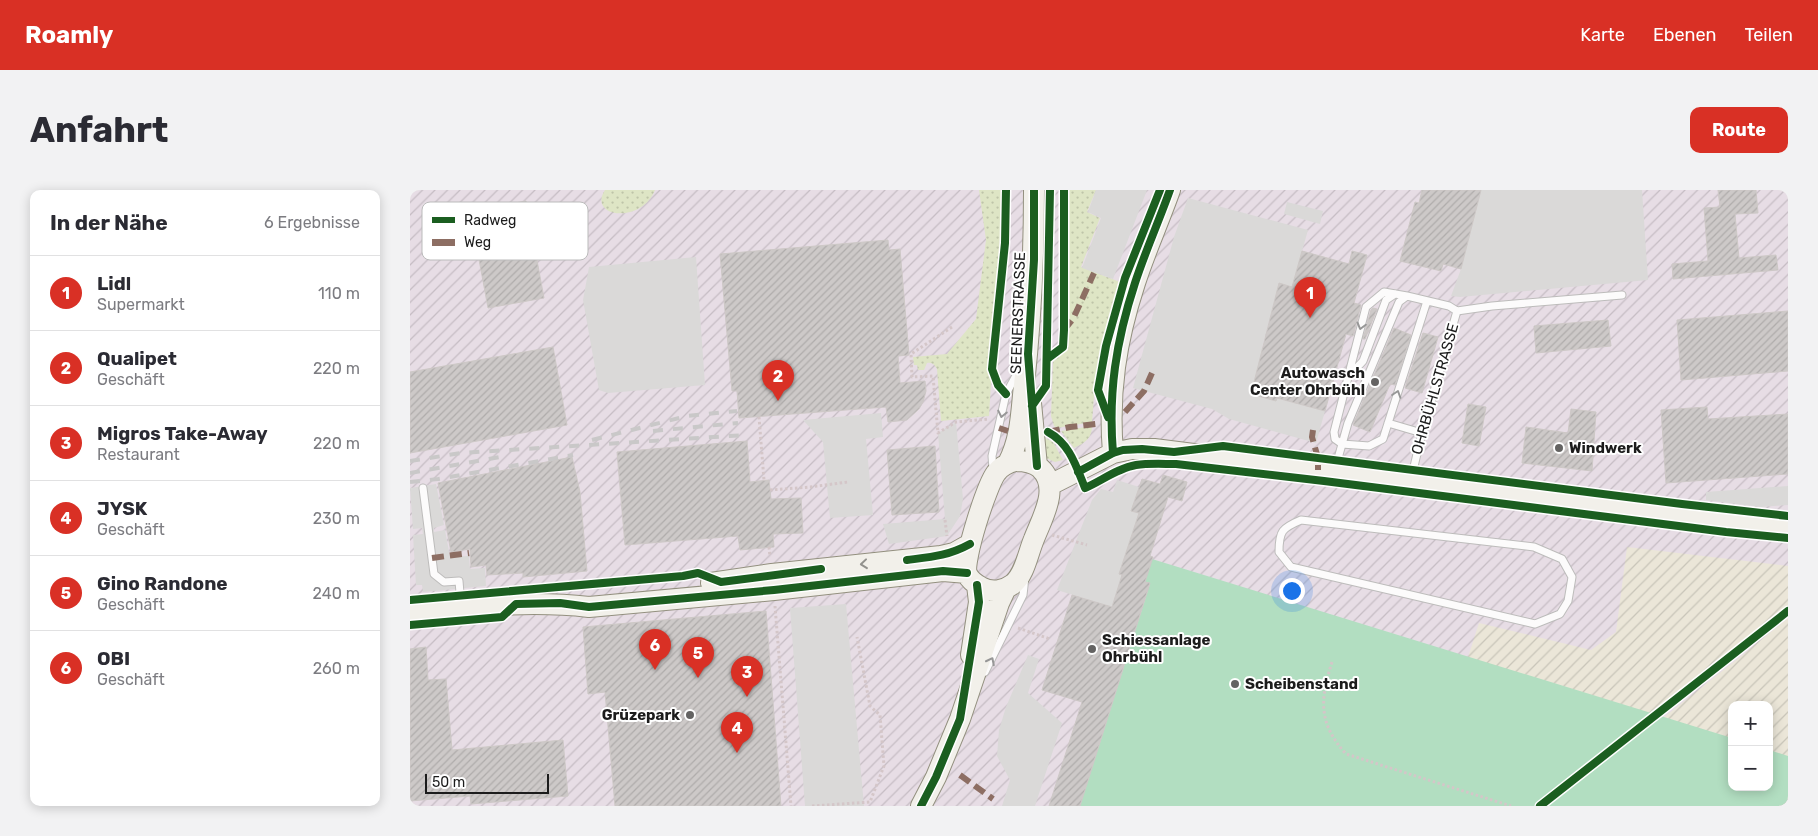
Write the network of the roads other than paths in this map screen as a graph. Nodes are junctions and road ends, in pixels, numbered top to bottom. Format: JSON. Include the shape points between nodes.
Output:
{"nodes":[{"id":1,"x":1034,"y":190,"type":"edge"},
{"id":2,"x":1170,"y":190,"type":"edge"},
{"id":3,"x":1395,"y":294,"type":"junction"},
{"id":4,"x":1622,"y":295,"type":"dead end"},
{"id":5,"x":1407,"y":296,"type":"junction"},
{"id":6,"x":1427,"y":301,"type":"junction"},
{"id":7,"x":1457,"y":311,"type":"junction"},
{"id":8,"x":1028,"y":354,"type":"junction"},
{"id":9,"x":1348,"y":378,"type":"junction"},
{"id":10,"x":1388,"y":423,"type":"junction"},
{"id":11,"x":1422,"y":433,"type":"junction"},
{"id":12,"x":1342,"y":444,"type":"junction"},
{"id":13,"x":1113,"y":454,"type":"junction"},
{"id":14,"x":1008,"y":463,"type":"junction"},
{"id":15,"x":1037,"y":466,"type":"junction"},
{"id":16,"x":1334,"y":472,"type":"junction"},
{"id":17,"x":993,"y":480,"type":"junction"},
{"id":18,"x":1411,"y":482,"type":"junction"},
{"id":19,"x":1050,"y":485,"type":"junction"},
{"id":20,"x":423,"y":488,"type":"dead end"},
{"id":21,"x":1788,"y":527,"type":"edge"},
{"id":22,"x":970,"y":544,"type":"junction"},
{"id":23,"x":1279,"y":552,"type":"joint"},
{"id":24,"x":1025,"y":561,"type":"junction"},
{"id":25,"x":972,"y":579,"type":"junction"},
{"id":26,"x":1006,"y":588,"type":"junction"},
{"id":27,"x":560,"y":604,"type":"junction"},
{"id":28,"x":461,"y":608,"type":"junction"},
{"id":29,"x":410,"y":612,"type":"edge"},
{"id":30,"x":960,"y":719,"type":"junction"},
{"id":31,"x":921,"y":806,"type":"edge"}],
"edges":[{"from":1,"to":8,"type":"street","name":"SEENERSTRASSE","via":[[1034,260]]},
{"from":2,"to":13,"type":"street","via":[[1121,329],[1111,403]]},
{"from":3,"to":5,"type":"lane"},
{"from":3,"to":9,"type":"lane","via":[[1386,300],[1363,361]]},
{"from":3,"to":9,"type":"lane","one_way":true,"via":[[1384,292],[1366,307]]},
{"from":4,"to":7,"type":"lane","name":"OHRBÜHLSTRASSE"},
{"from":5,"to":6,"type":"lane"},
{"from":5,"to":12,"type":"lane","via":[[1399,302],[1388,326]]},
{"from":6,"to":7,"type":"lane"},
{"from":10,"to":6,"type":"lane","one_way":true},
{"from":7,"to":11,"type":"lane","name":"OHRBÜHLSTRASSE"},
{"from":8,"to":14,"type":"street","name":"SEENERSTRASSE","via":[[1016,448]]},
{"from":8,"to":15,"type":"street","name":"SEENERSTRASSE"},
{"from":8,"to":17,"type":"lane","name":"SEENERSTRASSE","one_way":true,"via":[[1006,394],[992,456]]},
{"from":9,"to":12,"type":"lane","via":[[1334,432],[1335,439]]},
{"from":10,"to":11,"type":"lane"},
{"from":10,"to":12,"type":"lane","via":[[1383,439],[1369,446]]},
{"from":11,"to":18,"type":"lane","name":"OHRBÜHLSTRASSE"},
{"from":12,"to":16,"type":"lane"},
{"from":13,"to":16,"type":"street","via":[[1132,449],[1154,449]]},
{"from":13,"to":19,"type":"street"},
{"from":14,"to":15,"type":"street","via":[[1023,461]]},
{"from":14,"to":17,"type":"street","name":"SEENERSTRASSE"},
{"from":15,"to":19,"type":"street","name":"SEENERSTRASSE"},
{"from":16,"to":18,"type":"street"},
{"from":17,"to":22,"type":"street","name":"SEENERSTRASSE"},
{"from":18,"to":21,"type":"street"},
{"from":19,"to":24,"type":"street","name":"SEENERSTRASSE","via":[[1048,500]]},
{"from":20,"to":28,"type":"lane","via":[[434,574],[444,582],[459,581]]},
{"from":22,"to":25,"type":"street","name":"SEENERSTRASSE","via":[[966,558]]},
{"from":22,"to":27,"type":"street","one_way":true,"via":[[941,556],[587,596]]},
{"from":23,"to":23,"type":"lane","via":[[1279,536],[1286,527],[1302,520],[1534,547],[1562,559],[1572,577],[1568,601],[1560,614],[1535,624],[1291,567]]},
{"from":24,"to":26,"type":"street","name":"SEENERSTRASSE","via":[[1018,578]]},
{"from":30,"to":24,"type":"lane","name":"SEENERSTRASSE","one_way":true,"via":[[1023,595]]},
{"from":25,"to":26,"type":"street","via":[[984,589]]},
{"from":25,"to":27,"type":"street","via":[[942,571],[589,607]]},
{"from":25,"to":30,"type":"street","name":"SEENERSTRASSE","via":[[979,602]]},
{"from":26,"to":30,"type":"street","name":"SEENERSTRASSE"},
{"from":27,"to":28,"type":"street"},
{"from":28,"to":29,"type":"street"},
{"from":30,"to":31,"type":"street","name":"SEENERSTRASSE"}]}
